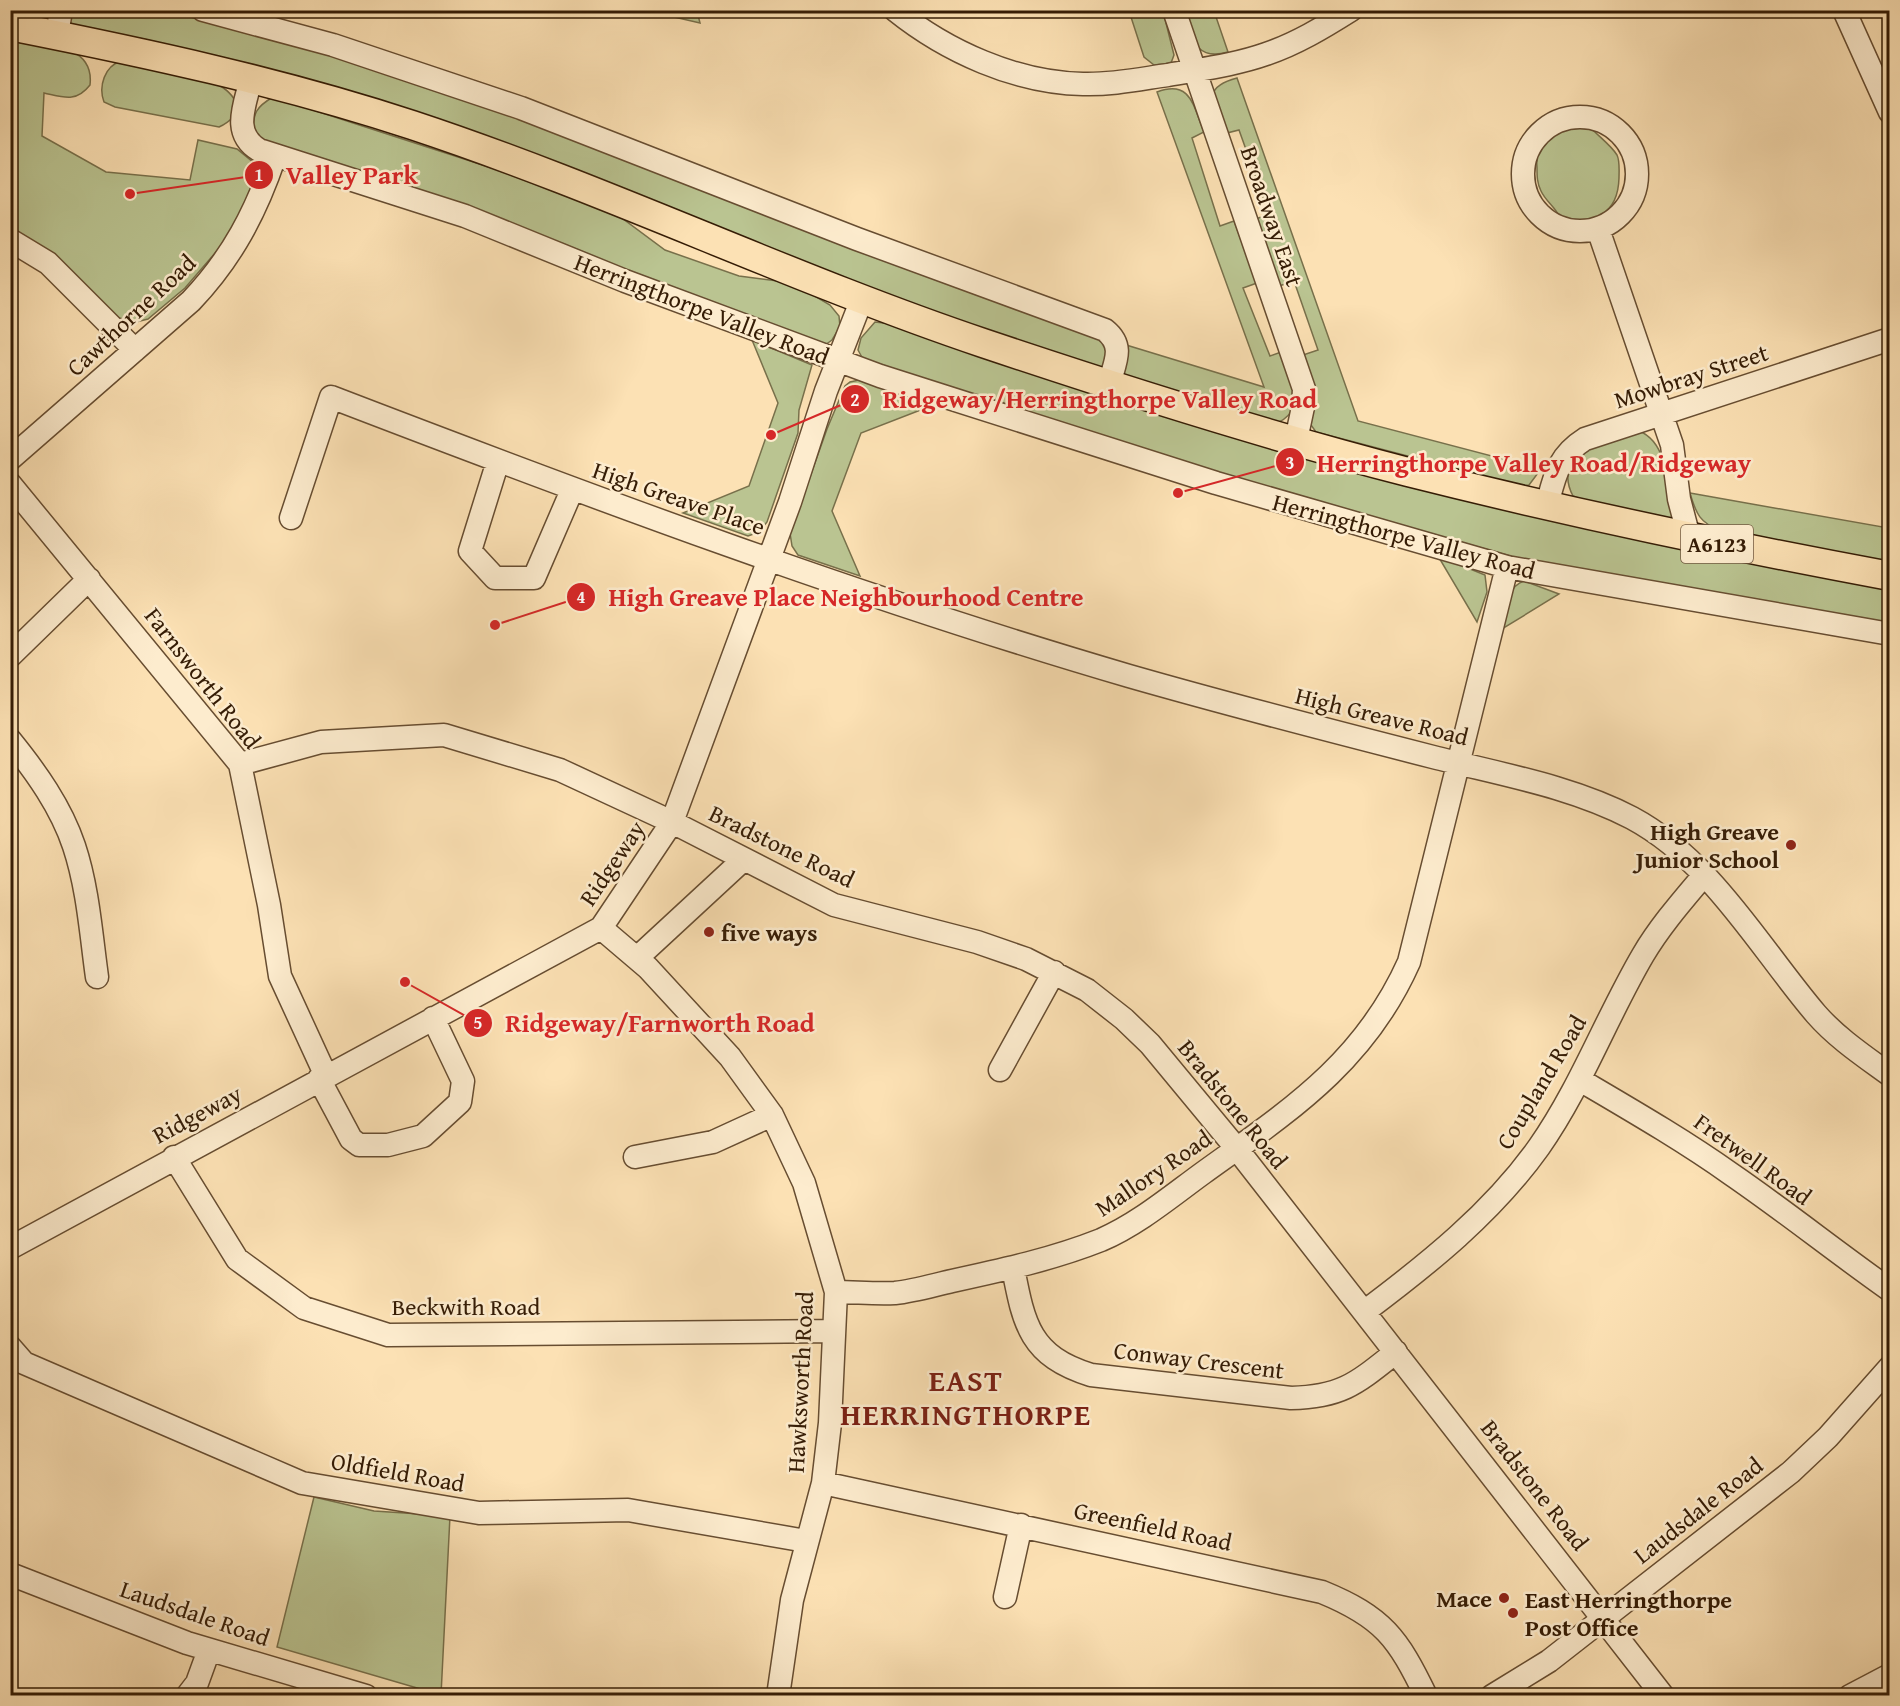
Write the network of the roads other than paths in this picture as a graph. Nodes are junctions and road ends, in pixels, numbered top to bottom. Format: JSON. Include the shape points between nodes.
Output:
{"nodes":[{"id":1,"x":203,"y":10,"type":"edge"},
{"id":2,"x":895,"y":10,"type":"edge"},
{"id":3,"x":1174,"y":10,"type":"edge"},
{"id":4,"x":1351,"y":10,"type":"edge"},
{"id":5,"x":1844,"y":10,"type":"edge"},
{"id":6,"x":59,"y":23,"type":"edge"},
{"id":7,"x":10,"y":26,"type":"edge"},
{"id":8,"x":1194,"y":71,"type":"junction"},
{"id":9,"x":251,"y":79,"type":"junction"},
{"id":10,"x":1890,"y":112,"type":"edge"},
{"id":11,"x":275,"y":156,"type":"junction"},
{"id":12,"x":1598,"y":229,"type":"junction"},
{"id":13,"x":10,"y":240,"type":"edge"},
{"id":14,"x":862,"y":299,"type":"junction"},
{"id":15,"x":1890,"y":339,"type":"edge"},
{"id":16,"x":135,"y":350,"type":"junction"},
{"id":17,"x":838,"y":362,"type":"junction"},
{"id":18,"x":1109,"y":384,"type":"junction"},
{"id":19,"x":1660,"y":415,"type":"junction"},
{"id":20,"x":1296,"y":440,"type":"junction"},
{"id":21,"x":10,"y":459,"type":"edge"},
{"id":22,"x":498,"y":461,"type":"junction"},
{"id":23,"x":10,"y":484,"type":"edge"},
{"id":24,"x":572,"y":489,"type":"junction"},
{"id":25,"x":1547,"y":505,"type":"junction"},
{"id":26,"x":291,"y":518,"type":"dead end"},
{"id":27,"x":1689,"y":537,"type":"junction"},
{"id":28,"x":769,"y":558,"type":"junction"},
{"id":29,"x":1507,"y":567,"type":"junction"},
{"id":30,"x":1890,"y":576,"type":"edge"},
{"id":31,"x":89,"y":579,"type":"junction"},
{"id":32,"x":1890,"y":634,"type":"edge"},
{"id":33,"x":10,"y":656,"type":"edge"},
{"id":34,"x":10,"y":740,"type":"edge"},
{"id":35,"x":240,"y":764,"type":"junction"},
{"id":36,"x":1459,"y":764,"type":"junction"},
{"id":37,"x":672,"y":822,"type":"junction"},
{"id":38,"x":743,"y":860,"type":"junction"},
{"id":39,"x":1704,"y":875,"type":"junction"},
{"id":40,"x":601,"y":928,"type":"junction"},
{"id":41,"x":637,"y":958,"type":"junction"},
{"id":42,"x":1054,"y":972,"type":"junction"},
{"id":43,"x":97,"y":977,"type":"dead end"},
{"id":44,"x":433,"y":1018,"type":"junction"},
{"id":45,"x":1000,"y":1070,"type":"dead end"},
{"id":46,"x":1890,"y":1075,"type":"edge"},
{"id":47,"x":322,"y":1078,"type":"junction"},
{"id":48,"x":1580,"y":1080,"type":"junction"},
{"id":49,"x":772,"y":1115,"type":"junction"},
{"id":50,"x":1237,"y":1149,"type":"junction"},
{"id":51,"x":174,"y":1157,"type":"junction"},
{"id":52,"x":635,"y":1157,"type":"dead end"},
{"id":53,"x":10,"y":1248,"type":"edge"},
{"id":54,"x":1013,"y":1268,"type":"junction"},
{"id":55,"x":1890,"y":1290,"type":"edge"},
{"id":56,"x":836,"y":1292,"type":"junction"},
{"id":57,"x":1364,"y":1312,"type":"junction"},
{"id":58,"x":834,"y":1331,"type":"junction"},
{"id":59,"x":10,"y":1347,"type":"edge"},
{"id":60,"x":1396,"y":1352,"type":"junction"},
{"id":61,"x":1890,"y":1367,"type":"edge"},
{"id":62,"x":823,"y":1483,"type":"junction"},
{"id":63,"x":1021,"y":1525,"type":"junction"},
{"id":64,"x":806,"y":1541,"type":"junction"},
{"id":65,"x":10,"y":1574,"type":"edge"},
{"id":66,"x":1005,"y":1597,"type":"dead end"},
{"id":67,"x":1604,"y":1618,"type":"junction"},
{"id":68,"x":208,"y":1650,"type":"junction"},
{"id":69,"x":1890,"y":1675,"type":"edge"},
{"id":70,"x":188,"y":1695,"type":"edge"},
{"id":71,"x":366,"y":1695,"type":"edge"},
{"id":72,"x":778,"y":1695,"type":"edge"},
{"id":73,"x":1426,"y":1695,"type":"edge"},
{"id":74,"x":1492,"y":1695,"type":"edge"},
{"id":75,"x":1664,"y":1695,"type":"edge"},
{"id":76,"x":1850,"y":1695,"type":"edge"}],
"edges":[{"from":1,"to":18,"type":"street","via":[[333,45],[521,108],[857,239],[1105,330],[1118,344]]},
{"from":2,"to":8,"type":"street","via":[[937,40],[970,56],[1049,81],[1111,83]]},
{"from":3,"to":8,"type":"street","name":"Broadway East"},
{"from":4,"to":8,"type":"street","via":[[1268,54]]},
{"from":5,"to":10,"type":"street"},
{"from":6,"to":7,"type":"main road","number":"A6123"},
{"from":6,"to":9,"type":"main road","number":"A6123"},
{"from":8,"to":20,"type":"street","name":"Broadway East","via":[[1304,389]]},
{"from":9,"to":11,"type":"street","name":"Herringthorpe Valley Road","via":[[242,131],[248,143]]},
{"from":9,"to":14,"type":"main road","number":"A6123","via":[[414,126]]},
{"from":11,"to":16,"type":"street","name":"Cawthorne Road","via":[[252,218],[216,275]]},
{"from":11,"to":17,"type":"street","name":"Herringthorpe Valley Road","via":[[465,216]]},
{"from":12,"to":12,"type":"street","via":[[1566,228],[1551,222],[1529,199],[1524,176],[1527,152],[1535,138],[1561,120],[1576,117],[1605,122],[1622,136],[1634,155],[1637,170],[1631,199],[1622,212]]},
{"from":12,"to":19,"type":"street"},
{"from":13,"to":16,"type":"street","via":[[48,263]]},
{"from":14,"to":17,"type":"street","name":"Ridgeway"},
{"from":14,"to":18,"type":"main road","number":"A6123"},
{"from":15,"to":19,"type":"street","name":"Mowbray Street"},
{"from":16,"to":21,"type":"street","name":"Cawthorne Road"},
{"from":17,"to":28,"type":"street","name":"Ridgeway"},
{"from":17,"to":29,"type":"street","name":"Herringthorpe Valley Road","via":[[1216,483]]},
{"from":18,"to":20,"type":"main road","number":"A6123"},
{"from":19,"to":25,"type":"street","name":"Mowbray Street","via":[[1585,439],[1570,448],[1556,473]]},
{"from":19,"to":27,"type":"street","via":[[1672,445]]},
{"from":20,"to":25,"type":"main road","number":"A6123","via":[[1407,472]]},
{"from":22,"to":24,"type":"street","name":"High Greave Place"},
{"from":22,"to":24,"type":"street","name":"High Greave Place","via":[[470,551],[495,578],[534,578]]},
{"from":22,"to":26,"type":"street","name":"High Greave Place","via":[[331,397]]},
{"from":23,"to":31,"type":"street","name":"Farnsworth Road"},
{"from":24,"to":28,"type":"street","name":"High Greave Place"},
{"from":25,"to":27,"type":"main road","number":"A6123"},
{"from":27,"to":30,"type":"main road","number":"A6123"},
{"from":28,"to":36,"type":"street","name":"High Greave Road","via":[[1124,674]]},
{"from":28,"to":37,"type":"street","name":"Ridgeway"},
{"from":29,"to":32,"type":"street","name":"Herringthorpe Valley Road"},
{"from":29,"to":36,"type":"street","name":"Mallory Road"},
{"from":31,"to":33,"type":"street"},
{"from":31,"to":35,"type":"street","name":"Farnsworth Road"},
{"from":34,"to":43,"type":"street","via":[[42,780],[74,845]]},
{"from":35,"to":37,"type":"street","name":"Bradstone Road","via":[[321,742],[444,735],[560,770]]},
{"from":35,"to":47,"type":"street","name":"Farnsworth Road","via":[[280,975]]},
{"from":36,"to":39,"type":"street","name":"High Greave Road","via":[[1562,790],[1617,811],[1670,843]]},
{"from":36,"to":50,"type":"street","name":"Mallory Road","via":[[1408,962],[1396,991],[1328,1079]]},
{"from":37,"to":38,"type":"street","name":"Bradstone Road"},
{"from":37,"to":40,"type":"street","name":"Ridgeway"},
{"from":38,"to":41,"type":"street"},
{"from":38,"to":42,"type":"street","name":"Bradstone Road","via":[[834,905],[977,942]]},
{"from":39,"to":46,"type":"street","name":"High Greave Road","via":[[1819,1017]]},
{"from":39,"to":48,"type":"street","name":"Coupland Road","via":[[1644,954]]},
{"from":40,"to":41,"type":"street","name":"Hawksworth Road"},
{"from":40,"to":44,"type":"street","name":"Ridgeway"},
{"from":41,"to":49,"type":"street","name":"Hawksworth Road","via":[[730,1057]]},
{"from":42,"to":45,"type":"street"},
{"from":42,"to":50,"type":"street","name":"Bradstone Road","via":[[1087,990],[1150,1044]]},
{"from":44,"to":47,"type":"street","name":"Ridgeway"},
{"from":44,"to":47,"type":"street","name":"Farnsworth Road","via":[[464,1081],[460,1102],[423,1136],[388,1145],[359,1145],[351,1139]]},
{"from":47,"to":51,"type":"street","name":"Ridgeway"},
{"from":48,"to":55,"type":"street","name":"Fretwell Road","via":[[1732,1174]]},
{"from":48,"to":57,"type":"street","name":"Coupland Road","via":[[1539,1147],[1469,1227]]},
{"from":49,"to":52,"type":"street","via":[[713,1142]]},
{"from":49,"to":56,"type":"street","name":"Hawksworth Road","via":[[804,1183]]},
{"from":50,"to":54,"type":"street","name":"Mallory Road","via":[[1137,1221],[1058,1256]]},
{"from":50,"to":57,"type":"street","name":"Bradstone Road"},
{"from":51,"to":53,"type":"street","name":"Ridgeway"},
{"from":51,"to":58,"type":"street","name":"Beckwith Road","via":[[237,1259],[304,1308],[388,1335]]},
{"from":54,"to":56,"type":"street","name":"Mallory Road","via":[[895,1293]]},
{"from":54,"to":60,"type":"street","name":"Conway Crescent","via":[[1029,1330],[1046,1352],[1066,1367],[1092,1375],[1318,1398],[1342,1391]]},
{"from":56,"to":58,"type":"street","name":"Hawksworth Road"},
{"from":57,"to":60,"type":"street","name":"Bradstone Road"},
{"from":58,"to":62,"type":"street","name":"Hawksworth Road"},
{"from":59,"to":64,"type":"street","name":"Oldfield Road","via":[[24,1363],[302,1483],[479,1513],[628,1510]]},
{"from":60,"to":67,"type":"street","name":"Bradstone Road"},
{"from":61,"to":67,"type":"street","name":"Laudsdale Road","via":[[1791,1472]]},
{"from":62,"to":63,"type":"street","name":"Greenfield Road"},
{"from":62,"to":64,"type":"street","name":"Hawksworth Road"},
{"from":63,"to":66,"type":"street"},
{"from":63,"to":73,"type":"street","name":"Greenfield Road","via":[[1275,1579],[1350,1603],[1395,1639]]},
{"from":64,"to":72,"type":"street","name":"Hawksworth Road","via":[[792,1600]]},
{"from":65,"to":68,"type":"street","name":"Laudsdale Road"},
{"from":67,"to":74,"type":"street","name":"Laudsdale Road","via":[[1549,1661]]},
{"from":67,"to":75,"type":"street","name":"Bradstone Road"},
{"from":68,"to":70,"type":"street","via":[[197,1683]]},
{"from":68,"to":71,"type":"street","name":"Laudsdale Road"},
{"from":69,"to":76,"type":"street"}]}
